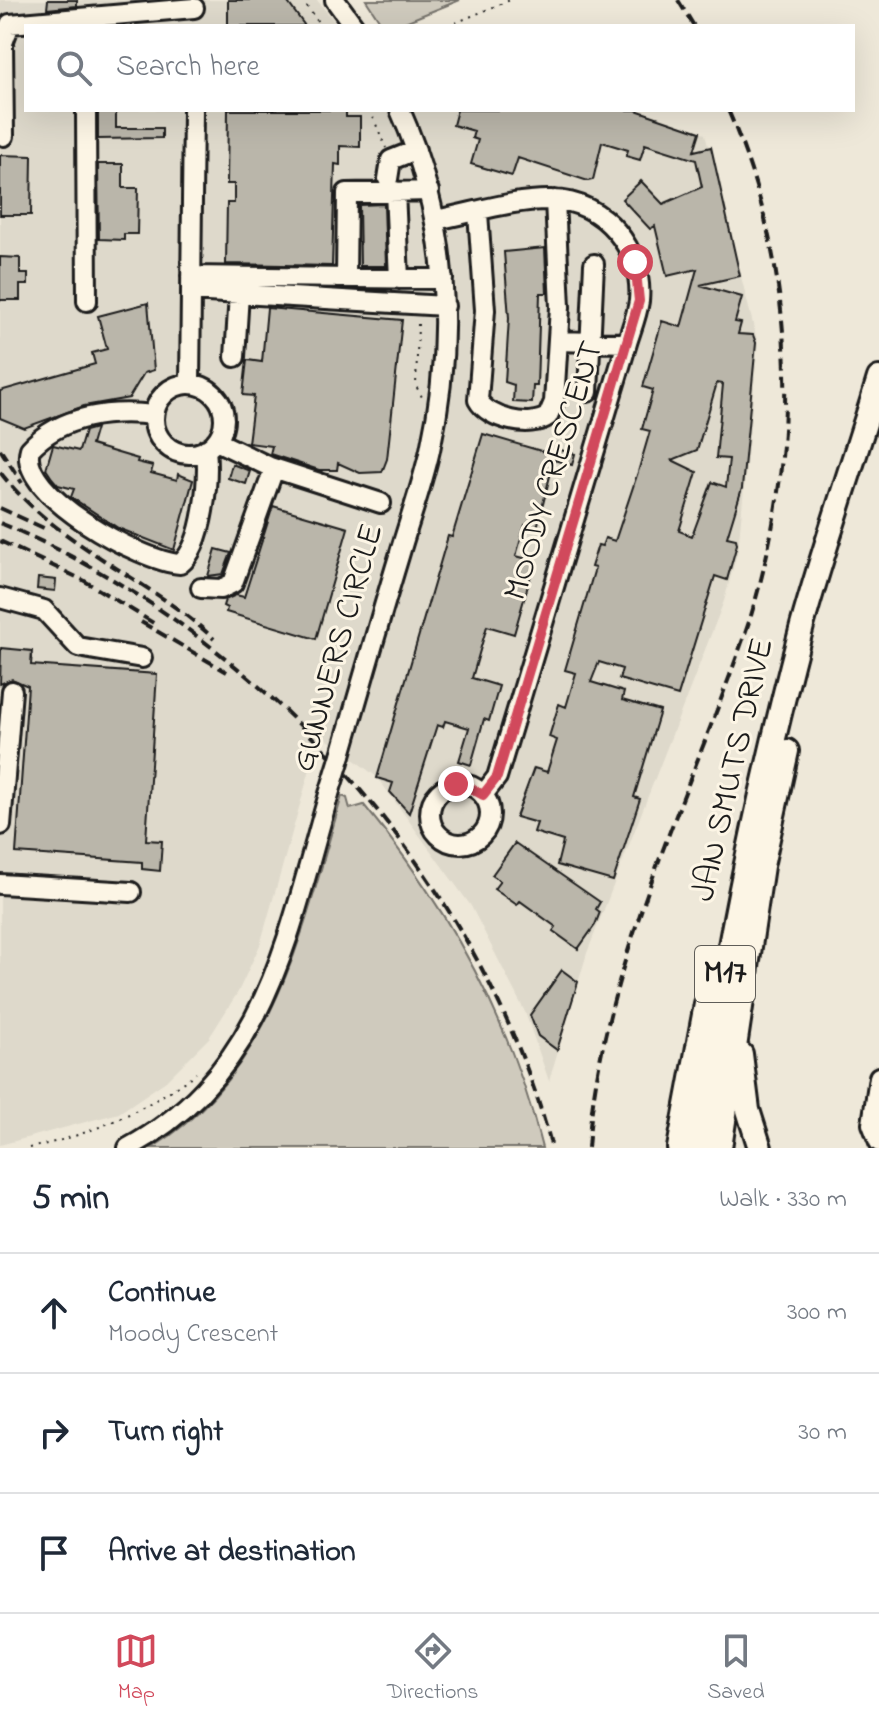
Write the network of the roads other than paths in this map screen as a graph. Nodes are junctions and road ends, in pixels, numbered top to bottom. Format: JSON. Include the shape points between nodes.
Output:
{"nodes":[{"id":1,"x":335,"y":0,"type":"edge"},
{"id":2,"x":194,"y":11,"type":"edge"},
{"id":3,"x":86,"y":21,"type":"edge"},
{"id":4,"x":353,"y":24,"type":"edge"},
{"id":5,"x":86,"y":112,"type":"edge"},
{"id":6,"x":193,"y":112,"type":"edge"},
{"id":7,"x":401,"y":112,"type":"edge"},
{"id":8,"x":4,"y":136,"type":"dead end"},
{"id":9,"x":416,"y":150,"type":"junction"},
{"id":10,"x":392,"y":185,"type":"junction"},
{"id":11,"x":429,"y":191,"type":"junction"},
{"id":12,"x":555,"y":200,"type":"junction"},
{"id":13,"x":478,"y":213,"type":"junction"},
{"id":14,"x":435,"y":220,"type":"junction"},
{"id":15,"x":594,"y":264,"type":"dead end"},
{"id":16,"x":346,"y":278,"type":"junction"},
{"id":17,"x":399,"y":279,"type":"junction"},
{"id":18,"x":443,"y":279,"type":"junction"},
{"id":19,"x":191,"y":284,"type":"junction"},
{"id":20,"x":239,"y":294,"type":"junction"},
{"id":21,"x":87,"y":301,"type":"dead end"},
{"id":22,"x":445,"y":306,"type":"junction"},
{"id":23,"x":558,"y":341,"type":"junction"},
{"id":24,"x":590,"y":342,"type":"junction"},
{"id":25,"x":627,"y":343,"type":"junction"},
{"id":26,"x":235,"y":357,"type":"dead end"},
{"id":27,"x":879,"y":378,"type":"edge"},
{"id":28,"x":190,"y":384,"type":"junction"},
{"id":29,"x":588,"y":392,"type":"dead end"},
{"id":30,"x":154,"y":415,"type":"junction"},
{"id":31,"x":211,"y":445,"type":"junction"},
{"id":32,"x":274,"y":469,"type":"junction"},
{"id":33,"x":381,"y":503,"type":"dead end"},
{"id":34,"x":839,"y":507,"type":"junction"},
{"id":35,"x":201,"y":588,"type":"dead end"},
{"id":36,"x":0,"y":598,"type":"edge"},
{"id":37,"x":142,"y":658,"type":"dead end"},
{"id":38,"x":12,"y":691,"type":"dead end"},
{"id":39,"x":3,"y":757,"type":"edge"},
{"id":40,"x":483,"y":795,"type":"dead end"},
{"id":41,"x":1,"y":825,"type":"edge"},
{"id":42,"x":745,"y":868,"type":"junction"},
{"id":43,"x":0,"y":884,"type":"edge"},
{"id":44,"x":131,"y":892,"type":"dead end"},
{"id":45,"x":740,"y":1005,"type":"junction"},
{"id":46,"x":879,"y":1077,"type":"edge"},
{"id":47,"x":879,"y":1142,"type":"edge"},
{"id":48,"x":128,"y":1148,"type":"edge"},
{"id":49,"x":679,"y":1148,"type":"edge"},
{"id":50,"x":699,"y":1148,"type":"edge"},
{"id":51,"x":720,"y":1148,"type":"edge"},
{"id":52,"x":760,"y":1148,"type":"edge"}],
"edges":[{"from":1,"to":4,"type":"street"},
{"from":2,"to":3,"type":"street"},
{"from":3,"to":8,"type":"street","via":[[19,21],[7,27]]},
{"from":5,"to":21,"type":"street"},
{"from":6,"to":19,"type":"street"},
{"from":7,"to":9,"type":"street","name":"GUNNERS CIRCLE"},
{"from":9,"to":10,"type":"street","via":[[391,160]]},
{"from":9,"to":11,"type":"street","name":"GUNNERS CIRCLE"},
{"from":10,"to":11,"type":"street"},
{"from":10,"to":16,"type":"street","via":[[345,195]]},
{"from":10,"to":17,"type":"street"},
{"from":11,"to":14,"type":"street","name":"GUNNERS CIRCLE"},
{"from":12,"to":13,"type":"street","name":"MOODY CRESCENT"},
{"from":12,"to":23,"type":"street","name":"MOODY CRESCENT"},
{"from":12,"to":25,"type":"street","name":"MOODY CRESCENT","via":[[602,217],[626,244],[635,262],[639,301]]},
{"from":13,"to":14,"type":"street","name":"MOODY CRESCENT"},
{"from":13,"to":23,"type":"street","name":"MOODY CRESCENT","via":[[485,310],[478,385],[482,406],[495,415],[533,422],[548,416],[554,402]]},
{"from":14,"to":18,"type":"street","name":"GUNNERS CIRCLE"},
{"from":15,"to":24,"type":"street"},
{"from":16,"to":17,"type":"street"},
{"from":16,"to":19,"type":"street"},
{"from":17,"to":18,"type":"street"},
{"from":18,"to":22,"type":"street","name":"GUNNERS CIRCLE"},
{"from":19,"to":20,"type":"street"},
{"from":19,"to":28,"type":"street"},
{"from":20,"to":22,"type":"street"},
{"from":20,"to":26,"type":"street"},
{"from":22,"to":48,"type":"street","name":"GUNNERS CIRCLE","bridge":true,"via":[[442,381],[429,454],[280,963],[233,1057],[165,1124]]},
{"from":23,"to":24,"type":"street"},
{"from":24,"to":25,"type":"street"},
{"from":24,"to":29,"type":"street"},
{"from":25,"to":40,"type":"street","name":"MOODY CRESCENT","via":[[497,777]]},
{"from":27,"to":34,"type":"main road","name":"JAN SMUTS DRIVE","number":"M17"},
{"from":28,"to":30,"type":"street","via":[[166,393]]},
{"from":28,"to":31,"type":"street","via":[[202,387],[221,405],[222,430]]},
{"from":30,"to":31,"type":"street","via":[[160,439],[169,448],[194,454]]},
{"from":30,"to":31,"type":"street","via":[[93,416],[60,427],[30,449],[27,458],[34,475],[103,534],[180,564],[188,556],[204,504]]},
{"from":31,"to":32,"type":"street"},
{"from":32,"to":33,"type":"street"},
{"from":32,"to":35,"type":"street","via":[[233,583],[221,589]]},
{"from":34,"to":42,"type":"main road","name":"JAN SMUTS DRIVE","number":"M17","via":[[803,625]]},
{"from":34,"to":45,"type":"main road","name":"JAN SMUTS DRIVE","number":"M17","via":[[762,866]]},
{"from":36,"to":37,"type":"street","via":[[44,610],[78,647]]},
{"from":38,"to":39,"type":"street"},
{"from":39,"to":41,"type":"street"},
{"from":42,"to":49,"type":"main road","via":[[716,961]]},
{"from":42,"to":50,"type":"main road","name":"JAN SMUTS DRIVE","number":"M17"},
{"from":43,"to":44,"type":"street"},
{"from":45,"to":51,"type":"main road","name":"JAN SMUTS DRIVE","number":"M17"},
{"from":45,"to":52,"type":"main road","via":[[743,1079]]},
{"from":46,"to":47,"type":"street","via":[[872,1124]]}]}
